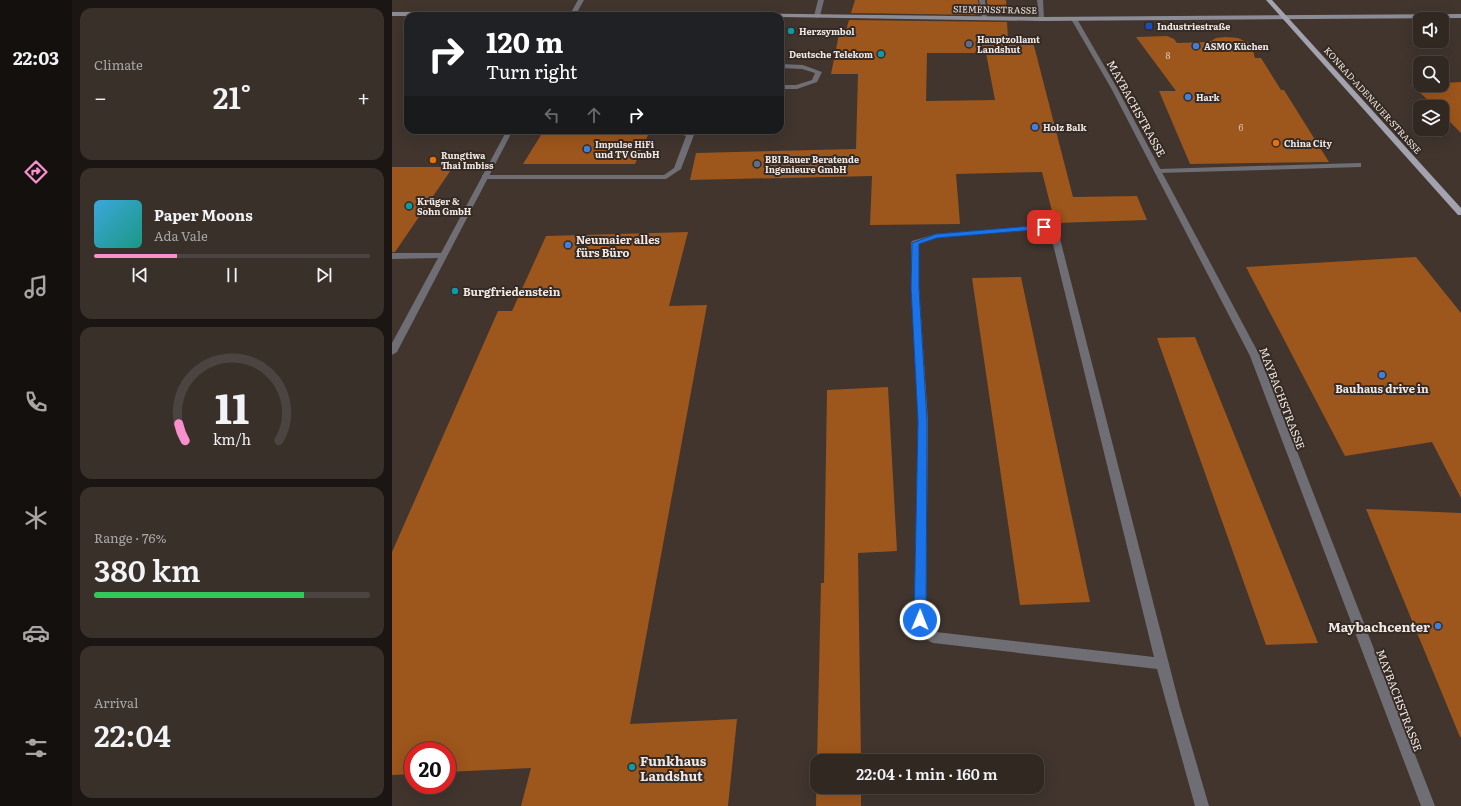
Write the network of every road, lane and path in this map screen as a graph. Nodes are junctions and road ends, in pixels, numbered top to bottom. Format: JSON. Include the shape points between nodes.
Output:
{"nodes":[{"id":1,"x":581,"y":0,"type":"edge"},
{"id":2,"x":821,"y":0,"type":"edge"},
{"id":3,"x":982,"y":0,"type":"edge"},
{"id":4,"x":1040,"y":0,"type":"edge"},
{"id":5,"x":1269,"y":0,"type":"edge"},
{"id":6,"x":574,"y":12,"type":"edge"},
{"id":7,"x":392,"y":14,"type":"edge"},
{"id":8,"x":404,"y":14,"type":"edge"},
{"id":9,"x":784,"y":16,"type":"edge"},
{"id":10,"x":817,"y":16,"type":"junction"},
{"id":11,"x":1285,"y":16,"type":"junction"},
{"id":12,"x":1461,"y":16,"type":"edge"},
{"id":13,"x":985,"y":18,"type":"junction"},
{"id":14,"x":1042,"y":19,"type":"junction"},
{"id":15,"x":1074,"y":19,"type":"junction"},
{"id":16,"x":784,"y":66,"type":"edge"},
{"id":17,"x":784,"y":87,"type":"edge"},
{"id":18,"x":508,"y":134,"type":"edge"},
{"id":19,"x":688,"y":134,"type":"edge"},
{"id":20,"x":1358,"y":165,"type":"dead end"},
{"id":21,"x":1158,"y":171,"type":"junction"},
{"id":22,"x":485,"y":178,"type":"junction"},
{"id":23,"x":1461,"y":213,"type":"edge"},
{"id":24,"x":444,"y":254,"type":"junction"},
{"id":25,"x":392,"y":256,"type":"edge"},
{"id":26,"x":392,"y":352,"type":"edge"},
{"id":27,"x":1163,"y":664,"type":"junction"},
{"id":28,"x":1202,"y":806,"type":"edge"},
{"id":29,"x":1428,"y":806,"type":"edge"}],
"edges":[{"from":1,"to":6,"type":"street"},
{"from":2,"to":10,"type":"street"},
{"from":3,"to":13,"type":"street"},
{"from":4,"to":14,"type":"street"},
{"from":5,"to":11,"type":"main road","name":"KONRAD-ADENAUER-STRASSE"},
{"from":7,"to":8,"type":"main road","name":"SIEMENSSTRASSE"},
{"from":9,"to":10,"type":"main road","name":"SIEMENSSTRASSE"},
{"from":10,"to":13,"type":"main road","name":"SIEMENSSTRASSE"},
{"from":11,"to":12,"type":"main road"},
{"from":11,"to":15,"type":"main road","name":"SIEMENSSTRASSE"},
{"from":11,"to":23,"type":"main road","name":"KONRAD-ADENAUER-STRASSE"},
{"from":13,"to":14,"type":"main road","name":"SIEMENSSTRASSE"},
{"from":14,"to":15,"type":"main road","name":"SIEMENSSTRASSE"},
{"from":15,"to":21,"type":"street","name":"MAYBACHSTRASSE"},
{"from":16,"to":17,"type":"street","via":[[803,67],[819,72],[815,81],[797,87]]},
{"from":18,"to":22,"type":"street"},
{"from":19,"to":22,"type":"street","via":[[690,135],[678,169],[666,177]]},
{"from":20,"to":21,"type":"street"},
{"from":21,"to":29,"type":"street","name":"MAYBACHSTRASSE","via":[[1255,356]]},
{"from":22,"to":24,"type":"street"},
{"from":24,"to":25,"type":"street"},
{"from":24,"to":26,"type":"street"},
{"from":27,"to":27,"type":"street","via":[[1054,231],[1044,227],[936,236],[915,243],[915,288],[923,421],[920,620],[933,637]]},
{"from":27,"to":28,"type":"street"}]}
